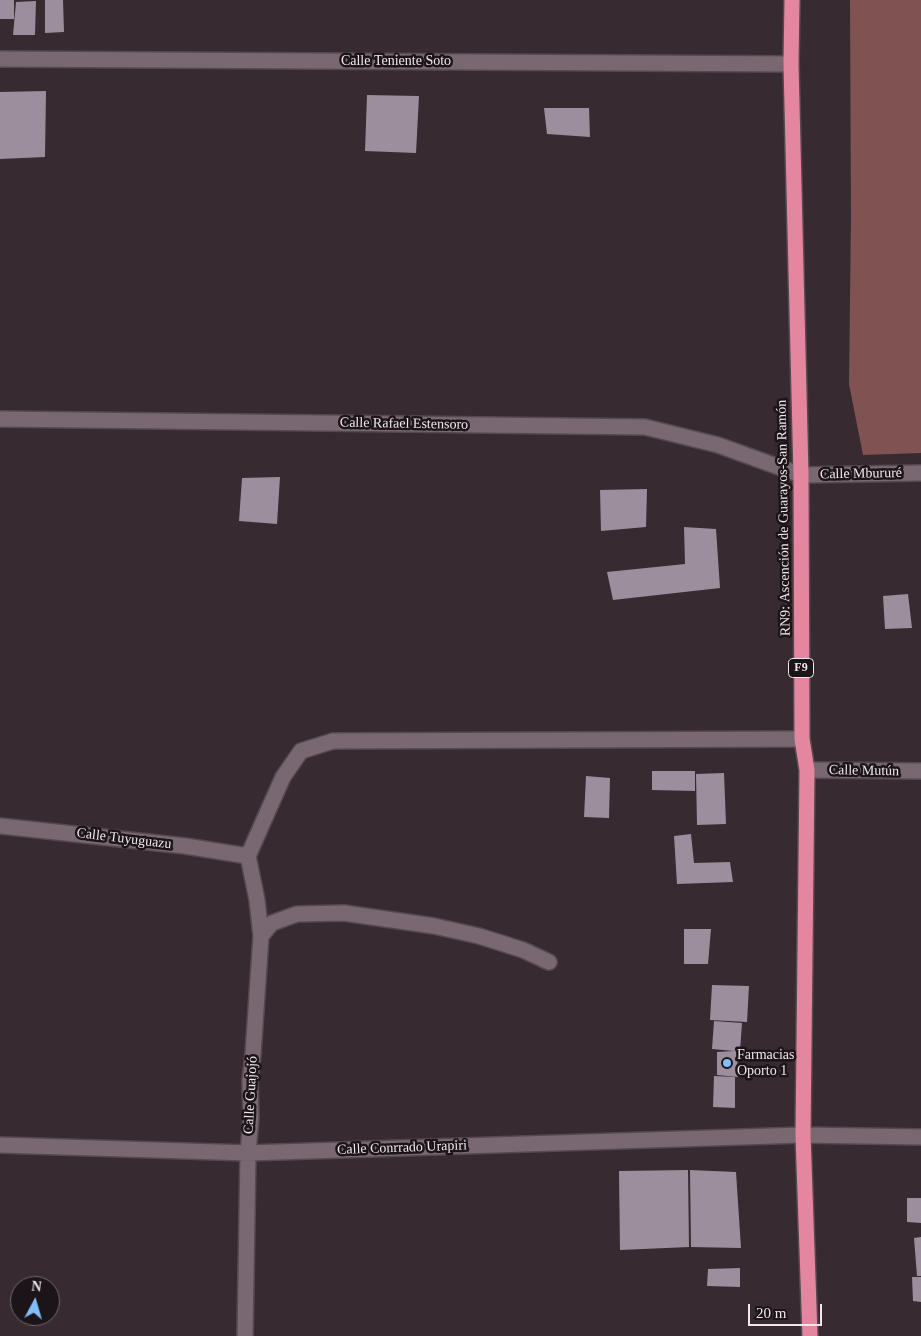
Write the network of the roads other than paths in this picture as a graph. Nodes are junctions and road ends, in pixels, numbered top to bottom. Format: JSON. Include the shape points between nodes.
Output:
{"nodes":[{"id":1,"x":792,"y":0,"type":"edge"},
{"id":2,"x":0,"y":59,"type":"edge"},
{"id":3,"x":791,"y":64,"type":"junction"},
{"id":4,"x":0,"y":419,"type":"edge"},
{"id":5,"x":921,"y":473,"type":"edge"},
{"id":6,"x":801,"y":475,"type":"junction"},
{"id":7,"x":802,"y":739,"type":"junction"},
{"id":8,"x":807,"y":770,"type":"junction"},
{"id":9,"x":921,"y":771,"type":"edge"},
{"id":10,"x":0,"y":826,"type":"edge"},
{"id":11,"x":248,"y":856,"type":"junction"},
{"id":12,"x":261,"y":936,"type":"junction"},
{"id":13,"x":549,"y":962,"type":"dead end"},
{"id":14,"x":803,"y":1135,"type":"junction"},
{"id":15,"x":921,"y":1137,"type":"edge"},
{"id":16,"x":0,"y":1145,"type":"edge"},
{"id":17,"x":248,"y":1153,"type":"junction"},
{"id":18,"x":245,"y":1336,"type":"edge"},
{"id":19,"x":810,"y":1336,"type":"edge"}],
"edges":[{"from":1,"to":3,"type":"highway","name":"RN9: Ascención de Guarayos-San Ramón","number":"F9"},
{"from":2,"to":3,"type":"street","name":"Calle Teniente Soto"},
{"from":3,"to":6,"type":"highway","name":"RN9: Ascención de Guarayos-San Ramón","number":"F9"},
{"from":4,"to":6,"type":"street","name":"Calle Rafael Estensoro","via":[[645,427],[718,445]]},
{"from":5,"to":6,"type":"street","name":"Calle Mbururé"},
{"from":6,"to":7,"type":"highway","name":"RN9: Ascención de Guarayos-San Ramón","number":"F9"},
{"from":7,"to":8,"type":"highway","name":"RN9: Ascención de Guarayos-San Ramón","number":"F9"},
{"from":7,"to":11,"type":"street","via":[[333,741],[301,751],[283,777]]},
{"from":8,"to":9,"type":"street","name":"Calle Mutún"},
{"from":8,"to":14,"type":"highway","name":"RN9: Ascención de Guarayos-San Ramón","number":"F9"},
{"from":10,"to":11,"type":"street","name":"Calle Tuyuguazu"},
{"from":11,"to":12,"type":"street","name":"Calle Guajojó"},
{"from":12,"to":13,"type":"street","via":[[272,923],[296,914],[344,913],[479,936]]},
{"from":12,"to":17,"type":"street","name":"Calle Guajojó"},
{"from":14,"to":15,"type":"street","name":"Calle Conrrado Urapiri"},
{"from":14,"to":17,"type":"street","name":"Calle Conrrado Urapiri"},
{"from":14,"to":19,"type":"highway","name":"RN9: Ascención de Guarayos-San Ramón","number":"F9"},
{"from":16,"to":17,"type":"street","name":"Calle Conrrado Urapiri"},
{"from":17,"to":18,"type":"street","name":"Calle Guajojó"}]}
